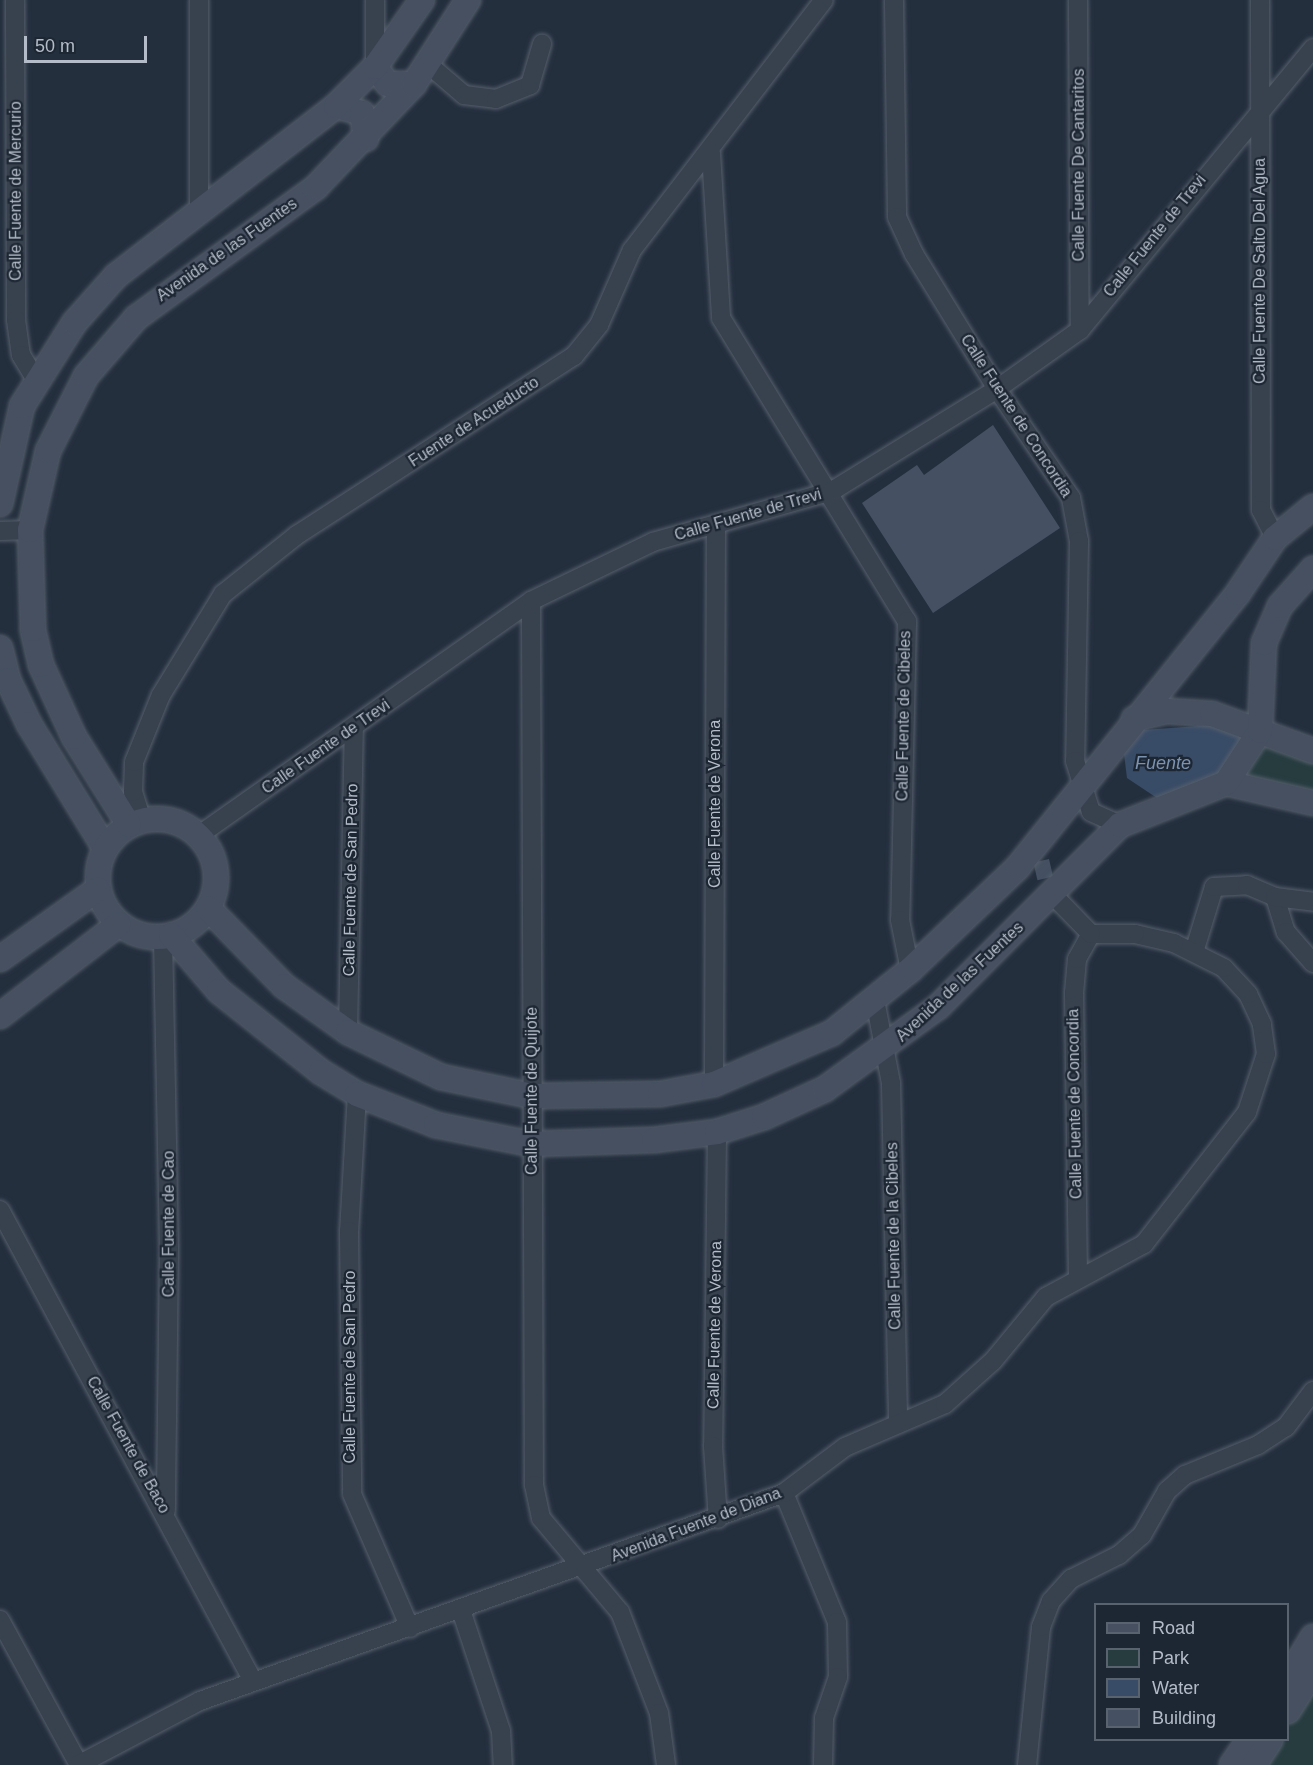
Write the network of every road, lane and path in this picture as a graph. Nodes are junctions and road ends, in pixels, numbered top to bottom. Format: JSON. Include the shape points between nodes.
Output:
{"nodes":[{"id":1,"x":15,"y":0,"type":"edge"},
{"id":2,"x":199,"y":0,"type":"edge"},
{"id":3,"x":375,"y":0,"type":"edge"},
{"id":4,"x":422,"y":0,"type":"edge"},
{"id":5,"x":468,"y":0,"type":"edge"},
{"id":6,"x":824,"y":0,"type":"edge"},
{"id":7,"x":894,"y":0,"type":"edge"},
{"id":8,"x":1078,"y":0,"type":"edge"},
{"id":9,"x":1260,"y":0,"type":"edge"},
{"id":10,"x":542,"y":45,"type":"dead end"},
{"id":11,"x":1313,"y":48,"type":"edge"},
{"id":12,"x":429,"y":65,"type":"junction"},
{"id":13,"x":375,"y":67,"type":"junction"},
{"id":14,"x":414,"y":84,"type":"junction"},
{"id":15,"x":336,"y":106,"type":"junction"},
{"id":16,"x":1260,"y":107,"type":"junction"},
{"id":17,"x":366,"y":139,"type":"junction"},
{"id":18,"x":711,"y":153,"type":"junction"},
{"id":19,"x":199,"y":213,"type":"junction"},
{"id":20,"x":1080,"y":330,"type":"junction"},
{"id":21,"x":35,"y":378,"type":"junction"},
{"id":22,"x":997,"y":389,"type":"junction"},
{"id":23,"x":832,"y":491,"type":"junction"},
{"id":24,"x":0,"y":504,"type":"edge"},
{"id":25,"x":1313,"y":507,"type":"edge"},
{"id":26,"x":716,"y":524,"type":"junction"},
{"id":27,"x":30,"y":530,"type":"junction"},
{"id":28,"x":0,"y":531,"type":"edge"},
{"id":29,"x":1275,"y":538,"type":"junction"},
{"id":30,"x":1313,"y":569,"type":"edge"},
{"id":31,"x":531,"y":601,"type":"junction"},
{"id":32,"x":0,"y":648,"type":"edge"},
{"id":33,"x":1134,"y":719,"type":"junction"},
{"id":34,"x":354,"y":728,"type":"junction"},
{"id":35,"x":1260,"y":730,"type":"junction"},
{"id":36,"x":1313,"y":751,"type":"edge"},
{"id":37,"x":1226,"y":783,"type":"junction"},
{"id":38,"x":1079,"y":785,"type":"junction"},
{"id":39,"x":1313,"y":803,"type":"edge"},
{"id":40,"x":136,"y":823,"type":"junction"},
{"id":41,"x":1120,"y":825,"type":"junction"},
{"id":42,"x":198,"y":836,"type":"junction"},
{"id":43,"x":105,"y":848,"type":"junction"},
{"id":44,"x":98,"y":889,"type":"junction"},
{"id":45,"x":1053,"y":895,"type":"junction"},
{"id":46,"x":1275,"y":897,"type":"junction"},
{"id":47,"x":1313,"y":902,"type":"edge"},
{"id":48,"x":208,"y":908,"type":"junction"},
{"id":49,"x":119,"y":924,"type":"junction"},
{"id":50,"x":1091,"y":933,"type":"junction"},
{"id":51,"x":167,"y":936,"type":"junction"},
{"id":52,"x":1194,"y":952,"type":"junction"},
{"id":53,"x":0,"y":959,"type":"edge"},
{"id":54,"x":1313,"y":963,"type":"edge"},
{"id":55,"x":910,"y":970,"type":"junction"},
{"id":56,"x":875,"y":1000,"type":"junction"},
{"id":57,"x":0,"y":1016,"type":"edge"},
{"id":58,"x":348,"y":1032,"type":"junction"},
{"id":59,"x":887,"y":1048,"type":"junction"},
{"id":60,"x":714,"y":1084,"type":"junction"},
{"id":61,"x":357,"y":1094,"type":"junction"},
{"id":62,"x":532,"y":1096,"type":"junction"},
{"id":63,"x":717,"y":1132,"type":"junction"},
{"id":64,"x":531,"y":1144,"type":"junction"},
{"id":65,"x":0,"y":1210,"type":"edge"},
{"id":66,"x":1078,"y":1278,"type":"junction"},
{"id":67,"x":1313,"y":1391,"type":"edge"},
{"id":68,"x":898,"y":1424,"type":"junction"},
{"id":69,"x":784,"y":1492,"type":"junction"},
{"id":70,"x":166,"y":1511,"type":"junction"},
{"id":71,"x":718,"y":1519,"type":"junction"},
{"id":72,"x":579,"y":1568,"type":"junction"},
{"id":73,"x":461,"y":1610,"type":"junction"},
{"id":74,"x":0,"y":1620,"type":"edge"},
{"id":75,"x":410,"y":1628,"type":"junction"},
{"id":76,"x":1313,"y":1637,"type":"edge"},
{"id":77,"x":1313,"y":1671,"type":"edge"},
{"id":78,"x":1289,"y":1675,"type":"edge"},
{"id":79,"x":252,"y":1681,"type":"junction"},
{"id":80,"x":1289,"y":1708,"type":"edge"},
{"id":81,"x":1247,"y":1741,"type":"edge"},
{"id":82,"x":1269,"y":1741,"type":"edge"},
{"id":83,"x":78,"y":1765,"type":"edge"},
{"id":84,"x":503,"y":1765,"type":"edge"},
{"id":85,"x":666,"y":1765,"type":"edge"},
{"id":86,"x":823,"y":1765,"type":"edge"},
{"id":87,"x":1027,"y":1765,"type":"edge"},
{"id":88,"x":1232,"y":1765,"type":"edge"},
{"id":89,"x":1254,"y":1765,"type":"edge"}],
"edges":[{"from":1,"to":21,"type":"street","name":"Calle Fuente de Mercurio","via":[[16,320],[21,356]]},
{"from":2,"to":19,"type":"street"},
{"from":3,"to":13,"type":"street"},
{"from":4,"to":13,"type":"main road"},
{"from":5,"to":12,"type":"main road","name":"Avenida de las Fuentes"},
{"from":6,"to":18,"type":"street","name":"Fuente de Acueducto"},
{"from":7,"to":22,"type":"street","name":"Calle Fuente de Concordia","via":[[897,217],[914,254]]},
{"from":8,"to":20,"type":"street","name":"Calle Fuente De Cantaritos"},
{"from":9,"to":16,"type":"street","name":"Calle Fuente De Salto Del Agua"},
{"from":10,"to":12,"type":"street","via":[[530,85],[496,99],[464,95]]},
{"from":11,"to":16,"type":"street","name":"Calle Fuente de Trevi"},
{"from":12,"to":14,"type":"main road","name":"Avenida de las Fuentes"},
{"from":13,"to":14,"type":"main road","via":[[388,84]]},
{"from":13,"to":15,"type":"main road"},
{"from":14,"to":17,"type":"main road","name":"Avenida de las Fuentes"},
{"from":15,"to":17,"type":"main road","via":[[362,113]]},
{"from":15,"to":19,"type":"main road"},
{"from":16,"to":20,"type":"street","name":"Calle Fuente de Trevi"},
{"from":16,"to":29,"type":"street","name":"Calle Fuente De Salto Del Agua","via":[[1261,510]]},
{"from":17,"to":27,"type":"main road","name":"Avenida de las Fuentes","via":[[316,187],[160,296],[112,344],[64,413],[45,461]]},
{"from":18,"to":23,"type":"street","name":"Calle Fuente de Cibeles","via":[[721,318]]},
{"from":18,"to":40,"type":"street","name":"Fuente de Acueducto","via":[[632,250],[598,325],[574,356],[297,535],[223,594],[161,695],[134,762]]},
{"from":19,"to":21,"type":"main road","via":[[116,276]]},
{"from":20,"to":22,"type":"street","name":"Calle Fuente de Trevi"},
{"from":21,"to":24,"type":"main road","via":[[8,450]]},
{"from":22,"to":23,"type":"street","name":"Calle Fuente de Trevi"},
{"from":22,"to":38,"type":"street","name":"Calle Fuente de Concordia","via":[[1071,498],[1077,516],[1074,745]]},
{"from":23,"to":26,"type":"street","name":"Calle Fuente de Trevi"},
{"from":23,"to":55,"type":"street","name":"Calle Fuente de Cibeles","via":[[907,621],[900,920]]},
{"from":25,"to":29,"type":"main road"},
{"from":26,"to":31,"type":"street","name":"Calle Fuente de Trevi","via":[[631,551]]},
{"from":26,"to":60,"type":"street","name":"Calle Fuente de Verona"},
{"from":27,"to":28,"type":"street"},
{"from":27,"to":40,"type":"main road","name":"Avenida de las Fuentes","via":[[29,590],[41,665],[74,737]]},
{"from":29,"to":33,"type":"main road"},
{"from":30,"to":35,"type":"main road","via":[[1280,606],[1264,643]]},
{"from":31,"to":34,"type":"street","name":"Calle Fuente de Trevi"},
{"from":31,"to":62,"type":"street","name":"Calle Fuente de Quijote"},
{"from":32,"to":43,"type":"main road","via":[[8,680],[29,724]]},
{"from":33,"to":35,"type":"main road","via":[[1192,711]]},
{"from":33,"to":38,"type":"main road"},
{"from":34,"to":42,"type":"street","name":"Calle Fuente de Trevi"},
{"from":34,"to":58,"type":"street","name":"Calle Fuente de San Pedro"},
{"from":35,"to":36,"type":"main road"},
{"from":35,"to":37,"type":"main road"},
{"from":37,"to":39,"type":"main road"},
{"from":37,"to":41,"type":"main road","name":"Avenida de las Fuentes"},
{"from":38,"to":41,"type":"street","name":"Calle Fuente de Concordia","via":[[1091,812]]},
{"from":38,"to":55,"type":"main road","via":[[1018,867]]},
{"from":40,"to":42,"type":"main road","via":[[172,821]]},
{"from":40,"to":43,"type":"main road"},
{"from":41,"to":45,"type":"main road","name":"Avenida de las Fuentes"},
{"from":42,"to":48,"type":"main road","via":[[214,863]]},
{"from":43,"to":44,"type":"main road"},
{"from":44,"to":49,"type":"main road"},
{"from":44,"to":53,"type":"main road"},
{"from":45,"to":50,"type":"street"},
{"from":45,"to":59,"type":"main road","name":"Avenida de las Fuentes"},
{"from":46,"to":47,"type":"street"},
{"from":46,"to":52,"type":"street","via":[[1247,885],[1214,887]]},
{"from":46,"to":54,"type":"street","via":[[1286,932]]},
{"from":48,"to":51,"type":"main road","via":[[186,930]]},
{"from":48,"to":58,"type":"main road","via":[[284,986]]},
{"from":49,"to":51,"type":"main road"},
{"from":49,"to":57,"type":"main road"},
{"from":50,"to":52,"type":"street","name":"Avenida Fuente de Diana","via":[[1135,933]]},
{"from":50,"to":66,"type":"street","name":"Calle Fuente de Concordia","via":[[1077,959],[1074,993]]},
{"from":51,"to":61,"type":"main road","name":"Avenida de las Fuentes","via":[[219,991]]},
{"from":51,"to":70,"type":"street","name":"Calle Fuente de Cao"},
{"from":52,"to":66,"type":"street","name":"Avenida Fuente de Diana","via":[[1224,968],[1248,994],[1262,1024],[1266,1054],[1260,1082],[1223,1148],[1144,1245]]},
{"from":55,"to":56,"type":"main road"},
{"from":56,"to":59,"type":"street","name":"Calle Fuente de la Cibeles"},
{"from":56,"to":60,"type":"main road","via":[[832,1033]]},
{"from":58,"to":62,"type":"main road","via":[[441,1077]]},
{"from":59,"to":63,"type":"main road","name":"Avenida de las Fuentes","via":[[825,1089]]},
{"from":59,"to":68,"type":"street","name":"Calle Fuente de la Cibeles"},
{"from":60,"to":62,"type":"main road","via":[[660,1094]]},
{"from":61,"to":64,"type":"main road","name":"Avenida de las Fuentes","via":[[436,1125]]},
{"from":61,"to":75,"type":"street","name":"Calle Fuente de San Pedro","via":[[349,1242],[352,1494]]},
{"from":62,"to":64,"type":"street","name":"Calle Fuente de Quijote"},
{"from":63,"to":64,"type":"main road","name":"Avenida de las Fuentes"},
{"from":63,"to":71,"type":"street","name":"Calle Fuente de Verona","via":[[713,1446]]},
{"from":64,"to":72,"type":"street","name":"Calle Fuente de Quijote","via":[[534,1485],[541,1518]]},
{"from":65,"to":70,"type":"street","name":"Calle Fuente de Baco"},
{"from":66,"to":68,"type":"street","name":"Avenida Fuente de Diana","via":[[1029,1313],[972,1383],[945,1404]]},
{"from":67,"to":87,"type":"street","via":[[1286,1427],[1185,1475],[1167,1491],[1142,1535],[1119,1555],[1071,1579],[1052,1600],[1041,1627]]},
{"from":68,"to":69,"type":"street","name":"Avenida Fuente de Diana","via":[[823,1459]]},
{"from":69,"to":71,"type":"street","name":"Avenida Fuente de Diana"},
{"from":69,"to":86,"type":"street","via":[[837,1622],[838,1677],[824,1718]]},
{"from":70,"to":79,"type":"street","name":"Calle Fuente de Baco"},
{"from":71,"to":72,"type":"street","name":"Avenida Fuente de Diana"},
{"from":72,"to":73,"type":"street","name":"Avenida Fuente de Diana"},
{"from":72,"to":85,"type":"street","name":"Calle Fuente de Quijote","via":[[620,1612],[658,1713]]},
{"from":73,"to":75,"type":"street","name":"Avenida Fuente de Diana"},
{"from":73,"to":84,"type":"street","via":[[501,1731]]},
{"from":74,"to":83,"type":"street"},
{"from":75,"to":79,"type":"street","name":"Avenida Fuente de Diana"},
{"from":76,"to":78,"type":"main road"},
{"from":77,"to":80,"type":"main road"},
{"from":79,"to":83,"type":"street","name":"Avenida Fuente de Diana","via":[[146,1726]]},
{"from":81,"to":88,"type":"main road"},
{"from":82,"to":89,"type":"main road"}]}
